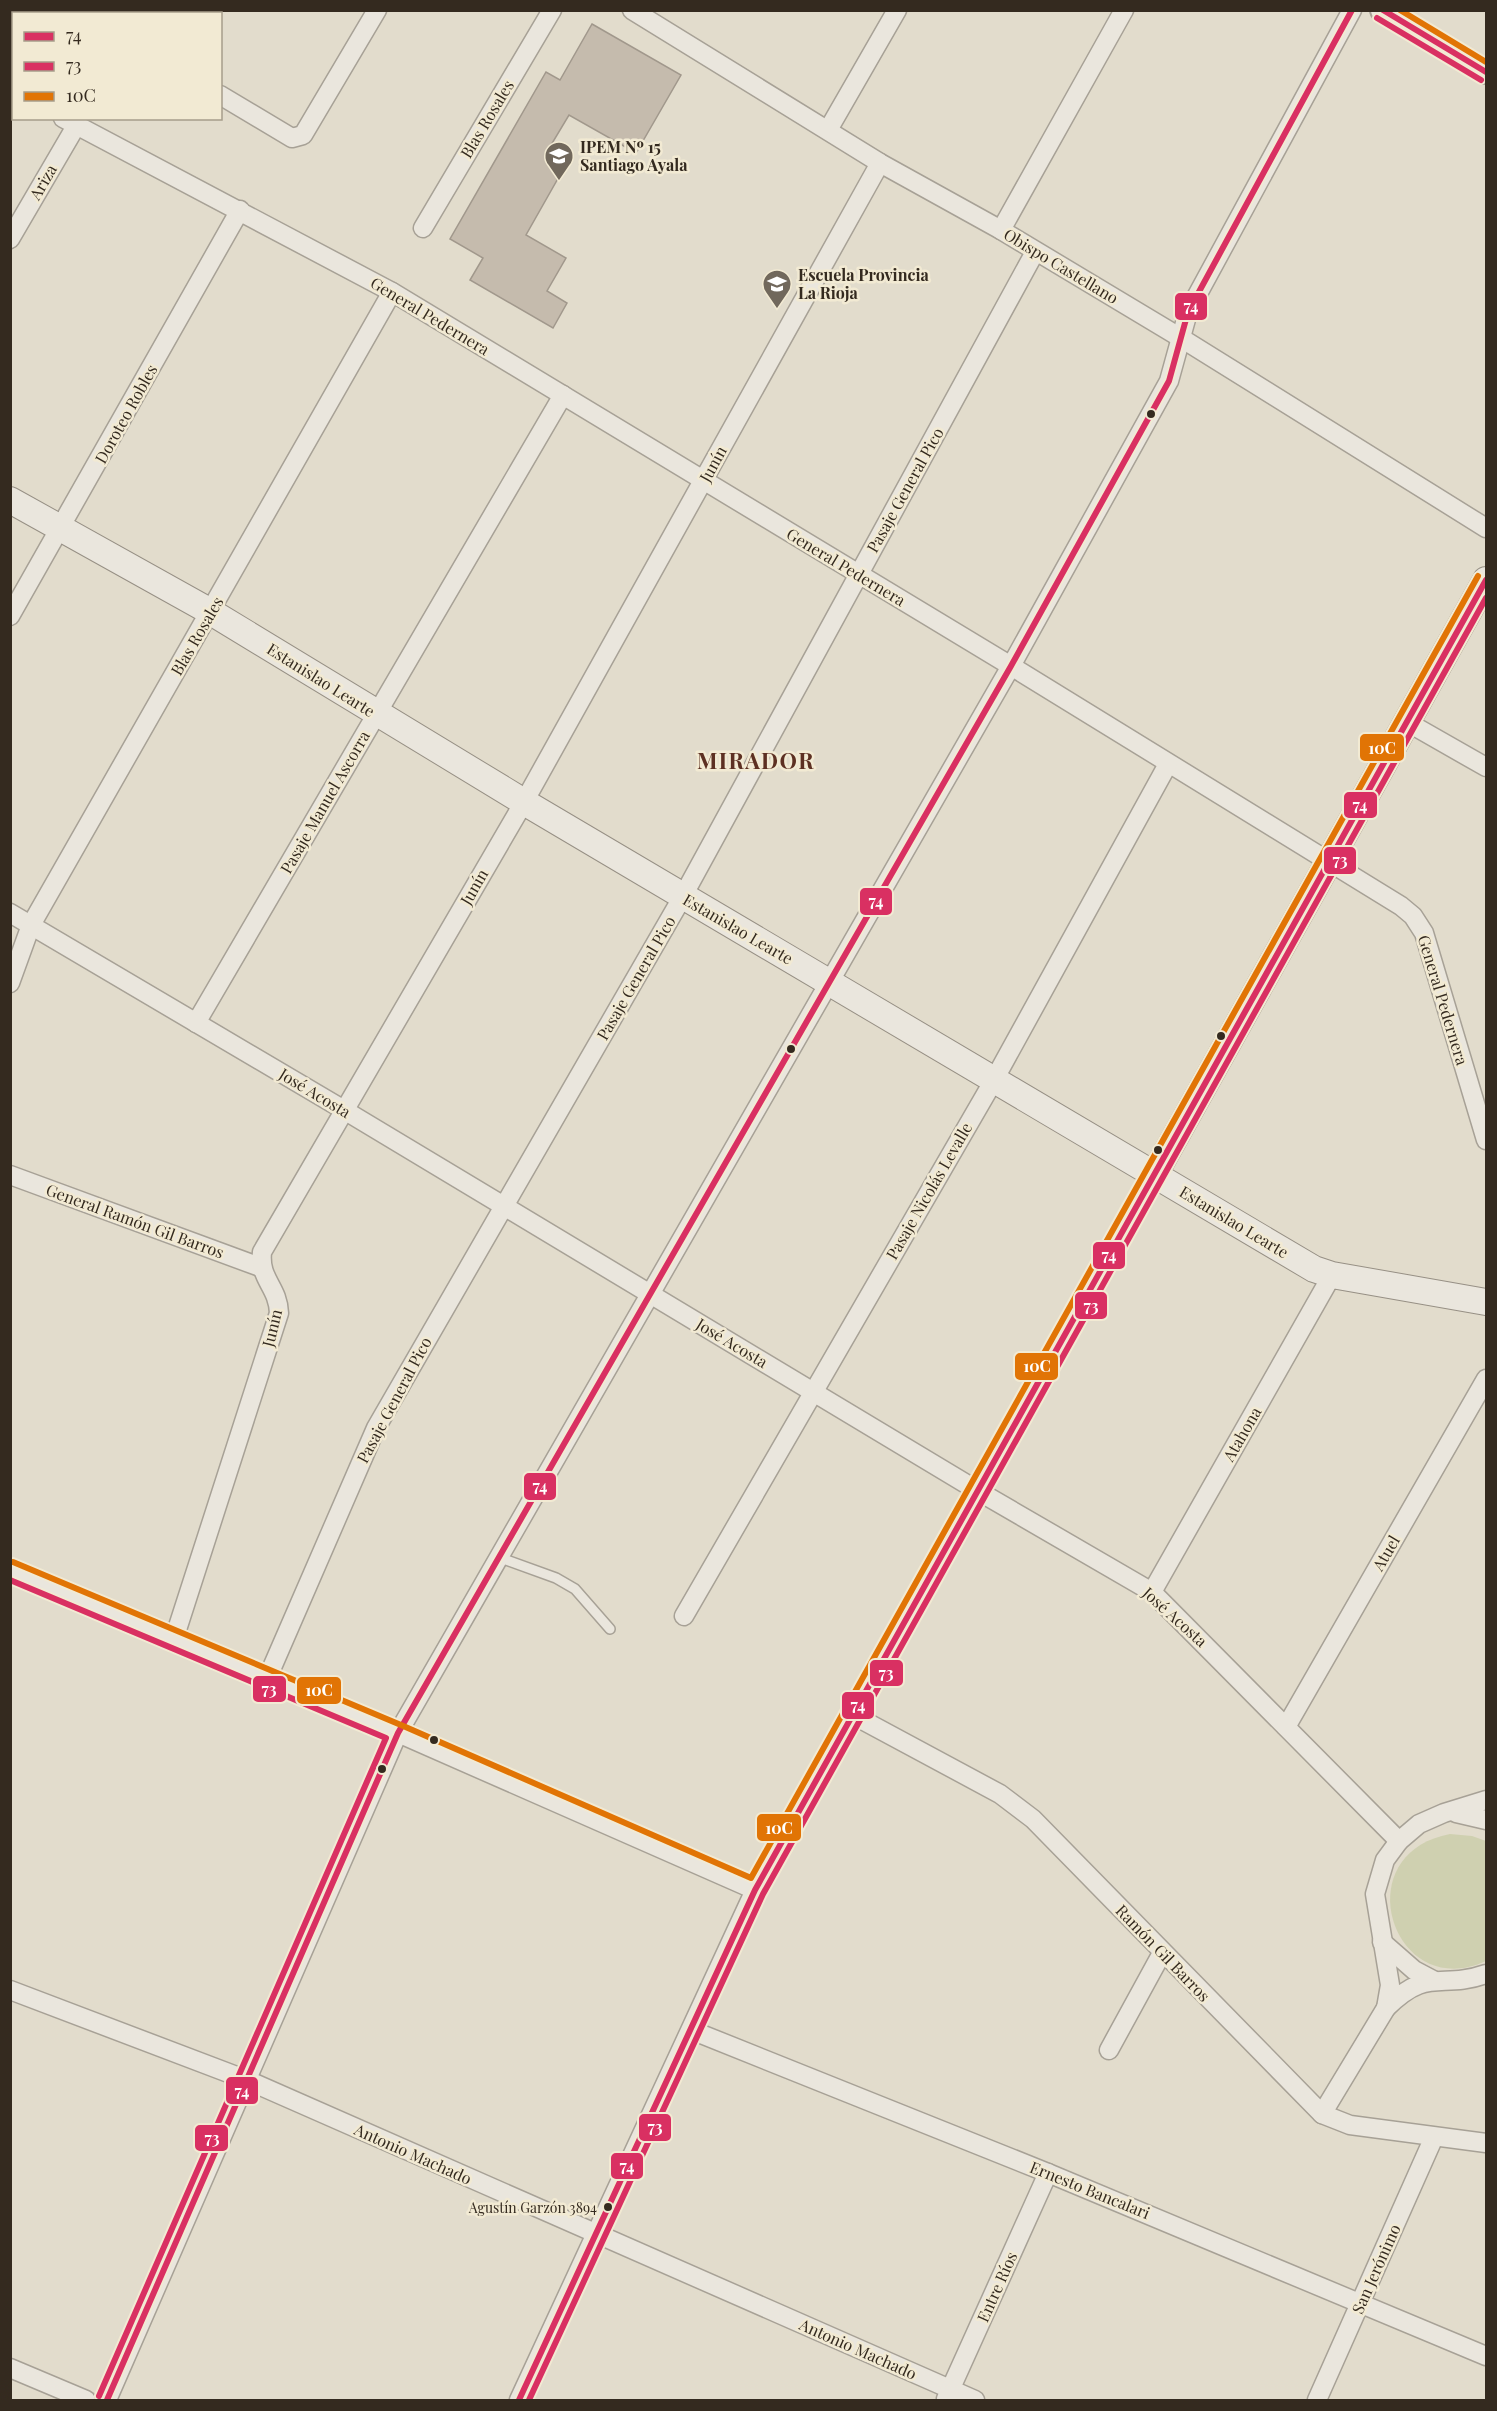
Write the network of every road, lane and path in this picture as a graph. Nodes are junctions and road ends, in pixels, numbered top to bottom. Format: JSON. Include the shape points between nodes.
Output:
{"nodes":[{"id":1,"x":377,"y":10,"type":"edge"},
{"id":2,"x":552,"y":10,"type":"edge"},
{"id":3,"x":632,"y":10,"type":"edge"},
{"id":4,"x":897,"y":10,"type":"edge"},
{"id":5,"x":1124,"y":10,"type":"edge"},
{"id":6,"x":1353,"y":10,"type":"edge"},
{"id":7,"x":1382,"y":10,"type":"edge"},
{"id":8,"x":1486,"y":72,"type":"edge"},
{"id":9,"x":222,"y":96,"type":"edge"},
{"id":10,"x":70,"y":122,"type":"edge"},
{"id":11,"x":828,"y":130,"type":"junction"},
{"id":12,"x":880,"y":163,"type":"junction"},
{"id":13,"x":240,"y":210,"type":"junction"},
{"id":14,"x":423,"y":228,"type":"dead end"},
{"id":15,"x":1000,"y":230,"type":"junction"},
{"id":16,"x":10,"y":239,"type":"edge"},
{"id":17,"x":1035,"y":252,"type":"junction"},
{"id":18,"x":392,"y":292,"type":"junction"},
{"id":19,"x":1181,"y":339,"type":"junction"},
{"id":20,"x":563,"y":395,"type":"junction"},
{"id":21,"x":704,"y":480,"type":"junction"},
{"id":22,"x":10,"y":500,"type":"edge"},
{"id":23,"x":1486,"y":528,"type":"edge"},
{"id":24,"x":61,"y":529,"type":"junction"},
{"id":25,"x":858,"y":574,"type":"junction"},
{"id":26,"x":1486,"y":580,"type":"edge"},
{"id":27,"x":211,"y":612,"type":"junction"},
{"id":28,"x":10,"y":616,"type":"edge"},
{"id":29,"x":1011,"y":666,"type":"junction"},
{"id":30,"x":376,"y":714,"type":"junction"},
{"id":31,"x":1407,"y":722,"type":"junction"},
{"id":32,"x":1168,"y":764,"type":"junction"},
{"id":33,"x":1486,"y":767,"type":"edge"},
{"id":34,"x":524,"y":802,"type":"junction"},
{"id":35,"x":1328,"y":864,"type":"junction"},
{"id":36,"x":683,"y":896,"type":"junction"},
{"id":37,"x":10,"y":913,"type":"edge"},
{"id":38,"x":31,"y":925,"type":"junction"},
{"id":39,"x":828,"y":981,"type":"junction"},
{"id":40,"x":10,"y":983,"type":"edge"},
{"id":41,"x":196,"y":1023,"type":"junction"},
{"id":42,"x":994,"y":1080,"type":"junction"},
{"id":43,"x":344,"y":1110,"type":"junction"},
{"id":44,"x":1486,"y":1140,"type":"edge"},
{"id":45,"x":10,"y":1175,"type":"edge"},
{"id":46,"x":1154,"y":1175,"type":"junction"},
{"id":47,"x":504,"y":1206,"type":"junction"},
{"id":48,"x":260,"y":1267,"type":"junction"},
{"id":49,"x":1332,"y":1275,"type":"junction"},
{"id":50,"x":652,"y":1295,"type":"junction"},
{"id":51,"x":1486,"y":1302,"type":"edge"},
{"id":52,"x":1486,"y":1379,"type":"edge"},
{"id":53,"x":812,"y":1391,"type":"junction"},
{"id":54,"x":978,"y":1491,"type":"junction"},
{"id":55,"x":498,"y":1557,"type":"junction"},
{"id":56,"x":10,"y":1570,"type":"edge"},
{"id":57,"x":1152,"y":1592,"type":"junction"},
{"id":58,"x":684,"y":1616,"type":"dead end"},
{"id":59,"x":610,"y":1629,"type":"dead end"},
{"id":60,"x":174,"y":1639,"type":"junction"},
{"id":61,"x":267,"y":1679,"type":"junction"},
{"id":62,"x":853,"y":1715,"type":"junction"},
{"id":63,"x":1286,"y":1727,"type":"junction"},
{"id":64,"x":398,"y":1733,"type":"junction"},
{"id":65,"x":1486,"y":1800,"type":"edge"},
{"id":66,"x":1446,"y":1812,"type":"junction"},
{"id":67,"x":1486,"y":1820,"type":"edge"},
{"id":68,"x":1400,"y":1841,"type":"junction"},
{"id":69,"x":755,"y":1890,"type":"junction"},
{"id":70,"x":1382,"y":1942,"type":"junction"},
{"id":71,"x":1162,"y":1953,"type":"junction"},
{"id":72,"x":1486,"y":1974,"type":"edge"},
{"id":73,"x":1433,"y":1980,"type":"junction"},
{"id":74,"x":10,"y":1990,"type":"edge"},
{"id":75,"x":1386,"y":2008,"type":"junction"},
{"id":76,"x":691,"y":2030,"type":"junction"},
{"id":77,"x":1109,"y":2050,"type":"dead end"},
{"id":78,"x":247,"y":2080,"type":"junction"},
{"id":79,"x":1322,"y":2114,"type":"junction"},
{"id":80,"x":1434,"y":2137,"type":"junction"},
{"id":81,"x":1486,"y":2143,"type":"edge"},
{"id":82,"x":1048,"y":2173,"type":"junction"},
{"id":83,"x":596,"y":2235,"type":"junction"},
{"id":84,"x":1361,"y":2303,"type":"junction"},
{"id":85,"x":1486,"y":2356,"type":"edge"},
{"id":86,"x":10,"y":2368,"type":"edge"},
{"id":87,"x":948,"y":2395,"type":"edge"},
{"id":88,"x":86,"y":2400,"type":"edge"},
{"id":89,"x":107,"y":2400,"type":"edge"},
{"id":90,"x":519,"y":2400,"type":"edge"},
{"id":91,"x":975,"y":2400,"type":"edge"},
{"id":92,"x":1317,"y":2400,"type":"edge"}],
"edges":[{"from":1,"to":9,"type":"street","via":[[303,135],[292,138]]},
{"from":2,"to":14,"type":"street","name":"Blas Rosales"},
{"from":3,"to":11,"type":"street","name":"Obispo Castellano"},
{"from":4,"to":11,"type":"street"},
{"from":5,"to":15,"type":"street"},
{"from":6,"to":19,"type":"street","via":[[1188,312]]},
{"from":7,"to":8,"type":"street"},
{"from":10,"to":13,"type":"street","name":"General Pedernera"},
{"from":10,"to":16,"type":"street","name":"Ariza"},
{"from":11,"to":12,"type":"street","name":"Obispo Castellano"},
{"from":12,"to":15,"type":"street","name":"Obispo Castellano"},
{"from":12,"to":21,"type":"street","name":"Junín"},
{"from":13,"to":18,"type":"street","name":"General Pedernera"},
{"from":13,"to":24,"type":"street","name":"Doroteo Robles"},
{"from":15,"to":17,"type":"street","name":"Obispo Castellano"},
{"from":17,"to":19,"type":"street","name":"Obispo Castellano"},
{"from":17,"to":25,"type":"street","name":"Pasaje General Pico"},
{"from":18,"to":20,"type":"street","name":"General Pedernera"},
{"from":18,"to":27,"type":"street","name":"Blas Rosales"},
{"from":19,"to":23,"type":"street","name":"Obispo Castellano"},
{"from":19,"to":29,"type":"street","via":[[1168,381]]},
{"from":20,"to":21,"type":"street","name":"General Pedernera"},
{"from":20,"to":30,"type":"street","name":"Pasaje Manuel Ascorra"},
{"from":21,"to":25,"type":"street","name":"General Pedernera"},
{"from":21,"to":34,"type":"street","name":"Junín"},
{"from":22,"to":24,"type":"main road","name":"Estanislao Learte"},
{"from":24,"to":27,"type":"main road","name":"Estanislao Learte"},
{"from":24,"to":28,"type":"street","name":"Doroteo Robles"},
{"from":25,"to":29,"type":"street","name":"General Pedernera"},
{"from":25,"to":36,"type":"street","name":"Pasaje General Pico"},
{"from":26,"to":31,"type":"main road"},
{"from":27,"to":30,"type":"main road","name":"Estanislao Learte"},
{"from":27,"to":38,"type":"street","name":"Blas Rosales"},
{"from":29,"to":32,"type":"street","name":"General Pedernera"},
{"from":29,"to":39,"type":"street"},
{"from":30,"to":34,"type":"main road","name":"Estanislao Learte"},
{"from":30,"to":41,"type":"street","name":"Pasaje Manuel Ascorra"},
{"from":31,"to":33,"type":"street"},
{"from":31,"to":35,"type":"main road"},
{"from":32,"to":35,"type":"street","name":"General Pedernera"},
{"from":32,"to":42,"type":"street","name":"Pasaje Nicolás Levalle"},
{"from":34,"to":36,"type":"main road","name":"Estanislao Learte"},
{"from":34,"to":43,"type":"street","name":"Junín"},
{"from":35,"to":44,"type":"street","name":"General Pedernera","via":[[1401,906],[1424,933]]},
{"from":35,"to":46,"type":"main road"},
{"from":36,"to":39,"type":"main road","name":"Estanislao Learte"},
{"from":36,"to":47,"type":"street","name":"Pasaje General Pico"},
{"from":37,"to":38,"type":"street","name":"José Acosta"},
{"from":38,"to":40,"type":"street","name":"Blas Rosales"},
{"from":38,"to":41,"type":"street","name":"José Acosta"},
{"from":39,"to":42,"type":"main road","name":"Estanislao Learte"},
{"from":39,"to":50,"type":"street"},
{"from":41,"to":43,"type":"street","name":"José Acosta"},
{"from":42,"to":46,"type":"main road","name":"Estanislao Learte"},
{"from":42,"to":53,"type":"street","name":"Pasaje Nicolás Levalle"},
{"from":43,"to":47,"type":"street","name":"José Acosta"},
{"from":43,"to":48,"type":"street","name":"Junín","via":[[269,1238]]},
{"from":45,"to":48,"type":"street","name":"General Ramón Gil Barros"},
{"from":46,"to":49,"type":"main road","name":"Estanislao Learte","via":[[1305,1264]]},
{"from":46,"to":54,"type":"street"},
{"from":47,"to":50,"type":"street","name":"José Acosta"},
{"from":47,"to":61,"type":"street","name":"Pasaje General Pico","via":[[376,1428]]},
{"from":48,"to":60,"type":"street","name":"Junín","via":[[278,1300],[279,1313]]},
{"from":49,"to":51,"type":"main road","name":"Estanislao Learte"},
{"from":49,"to":57,"type":"street","name":"Atahona"},
{"from":50,"to":53,"type":"street","name":"José Acosta"},
{"from":50,"to":55,"type":"street"},
{"from":52,"to":63,"type":"street","name":"Atuel"},
{"from":53,"to":54,"type":"street","name":"José Acosta"},
{"from":53,"to":58,"type":"street","name":"Pasaje Nicolás Levalle"},
{"from":54,"to":57,"type":"street","name":"José Acosta"},
{"from":54,"to":62,"type":"street"},
{"from":55,"to":59,"type":"lane","via":[[556,1578],[575,1590]]},
{"from":55,"to":64,"type":"street"},
{"from":56,"to":60,"type":"street"},
{"from":57,"to":63,"type":"street","name":"José Acosta"},
{"from":60,"to":61,"type":"street"},
{"from":61,"to":64,"type":"street"},
{"from":62,"to":69,"type":"street"},
{"from":62,"to":71,"type":"street","name":"Ramón Gil Barros","via":[[1016,1804]]},
{"from":63,"to":68,"type":"street","name":"José Acosta"},
{"from":64,"to":69,"type":"street"},
{"from":64,"to":78,"type":"street"},
{"from":65,"to":66,"type":"street"},
{"from":66,"to":67,"type":"street"},
{"from":66,"to":68,"type":"street","via":[[1419,1824]]},
{"from":68,"to":70,"type":"street","via":[[1385,1860],[1377,1882],[1375,1906]]},
{"from":69,"to":76,"type":"street"},
{"from":70,"to":73,"type":"street","via":[[1414,1970]]},
{"from":70,"to":75,"type":"street","via":[[1390,1985]]},
{"from":71,"to":77,"type":"street"},
{"from":71,"to":79,"type":"street","name":"Ramón Gil Barros"},
{"from":72,"to":73,"type":"street","via":[[1462,1980]]},
{"from":73,"to":75,"type":"street","via":[[1402,1992]]},
{"from":74,"to":78,"type":"street","name":"Antonio Machado"},
{"from":75,"to":79,"type":"street"},
{"from":76,"to":82,"type":"street","name":"Ernesto Bancalari"},
{"from":76,"to":83,"type":"street"},
{"from":78,"to":83,"type":"street","name":"Antonio Machado"},
{"from":78,"to":89,"type":"street"},
{"from":79,"to":80,"type":"street","name":"Ramón Gil Barros","via":[[1350,2125]]},
{"from":80,"to":81,"type":"street","name":"Ramón Gil Barros"},
{"from":80,"to":84,"type":"street","name":"San Jerónimo"},
{"from":82,"to":84,"type":"street","name":"Ernesto Bancalari"},
{"from":82,"to":87,"type":"street","name":"Entre Ríos"},
{"from":83,"to":87,"type":"street","name":"Antonio Machado"},
{"from":83,"to":90,"type":"street"},
{"from":84,"to":85,"type":"street","name":"Ernesto Bancalari"},
{"from":84,"to":92,"type":"street","name":"San Jerónimo"},
{"from":86,"to":88,"type":"street"},
{"from":87,"to":91,"type":"street","name":"Antonio Machado"}]}
